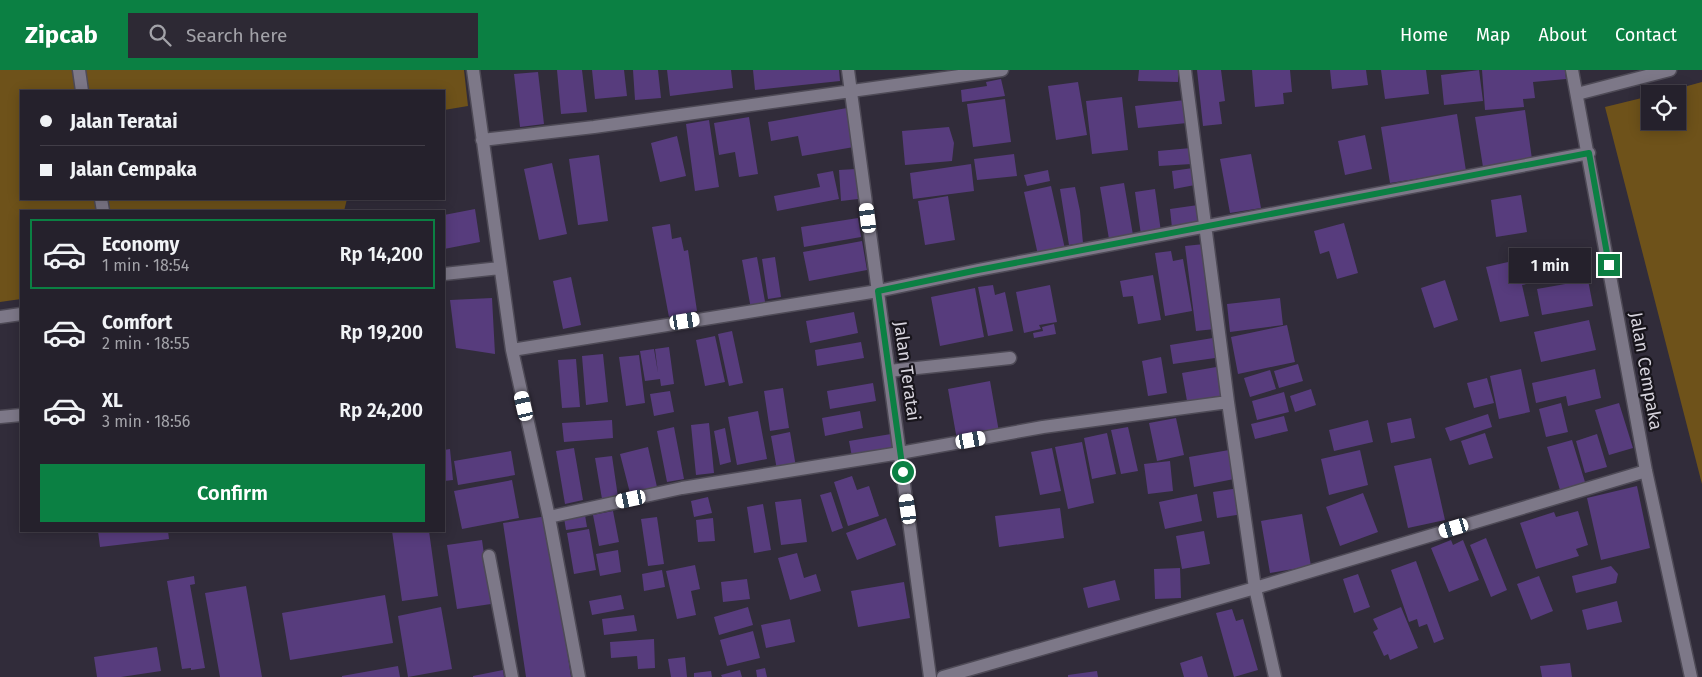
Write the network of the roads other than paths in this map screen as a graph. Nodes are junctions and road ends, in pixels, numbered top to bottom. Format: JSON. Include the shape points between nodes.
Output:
{"nodes":[{"id":1,"x":79,"y":70,"type":"edge"},
{"id":2,"x":473,"y":70,"type":"edge"},
{"id":3,"x":848,"y":70,"type":"edge"},
{"id":4,"x":1002,"y":70,"type":"edge"},
{"id":5,"x":1185,"y":70,"type":"edge"},
{"id":6,"x":1572,"y":70,"type":"edge"},
{"id":7,"x":1670,"y":70,"type":"edge"},
{"id":8,"x":82,"y":90,"type":"edge"},
{"id":9,"x":851,"y":91,"type":"junction"},
{"id":10,"x":1578,"y":94,"type":"junction"},
{"id":11,"x":482,"y":140,"type":"junction"},
{"id":12,"x":1589,"y":153,"type":"junction"},
{"id":13,"x":1204,"y":228,"type":"junction"},
{"id":14,"x":500,"y":268,"type":"junction"},
{"id":15,"x":445,"y":274,"type":"edge"},
{"id":16,"x":878,"y":291,"type":"junction"},
{"id":17,"x":20,"y":314,"type":"edge"},
{"id":18,"x":0,"y":316,"type":"edge"},
{"id":19,"x":512,"y":350,"type":"junction"},
{"id":20,"x":1010,"y":358,"type":"dead end"},
{"id":21,"x":889,"y":371,"type":"junction"},
{"id":22,"x":1228,"y":402,"type":"junction"},
{"id":23,"x":20,"y":415,"type":"edge"},
{"id":24,"x":0,"y":417,"type":"edge"},
{"id":25,"x":900,"y":453,"type":"junction"},
{"id":26,"x":1646,"y":471,"type":"junction"},
{"id":27,"x":549,"y":517,"type":"junction"},
{"id":28,"x":489,"y":556,"type":"dead end"},
{"id":29,"x":1255,"y":588,"type":"junction"},
{"id":30,"x":512,"y":677,"type":"edge"},
{"id":31,"x":579,"y":677,"type":"edge"},
{"id":32,"x":930,"y":677,"type":"edge"},
{"id":33,"x":944,"y":677,"type":"edge"},
{"id":34,"x":1275,"y":677,"type":"edge"},
{"id":35,"x":1691,"y":677,"type":"edge"}],
"edges":[{"from":1,"to":8,"type":"street"},
{"from":2,"to":11,"type":"street"},
{"from":3,"to":9,"type":"street","name":"Jalan Teratai"},
{"from":4,"to":9,"type":"street"},
{"from":5,"to":13,"type":"street"},
{"from":6,"to":10,"type":"street","name":"Jalan Cempaka"},
{"from":7,"to":10,"type":"street"},
{"from":9,"to":11,"type":"street"},
{"from":9,"to":16,"type":"street","name":"Jalan Teratai"},
{"from":10,"to":12,"type":"street","name":"Jalan Cempaka"},
{"from":11,"to":14,"type":"street"},
{"from":12,"to":13,"type":"street"},
{"from":12,"to":26,"type":"street","name":"Jalan Cempaka"},
{"from":13,"to":16,"type":"street"},
{"from":13,"to":22,"type":"street"},
{"from":14,"to":15,"type":"street"},
{"from":14,"to":19,"type":"street"},
{"from":16,"to":19,"type":"street"},
{"from":16,"to":21,"type":"street","name":"Jalan Teratai"},
{"from":17,"to":18,"type":"street"},
{"from":19,"to":27,"type":"street"},
{"from":20,"to":21,"type":"street"},
{"from":21,"to":25,"type":"street","name":"Jalan Teratai"},
{"from":22,"to":25,"type":"street","via":[[1043,427]]},
{"from":22,"to":29,"type":"street"},
{"from":23,"to":24,"type":"street"},
{"from":25,"to":27,"type":"street","via":[[682,488]]},
{"from":25,"to":32,"type":"street","name":"Jalan Teratai"},
{"from":26,"to":29,"type":"street"},
{"from":26,"to":35,"type":"street","name":"Jalan Cempaka"},
{"from":27,"to":31,"type":"street"},
{"from":28,"to":30,"type":"street"},
{"from":29,"to":33,"type":"street"},
{"from":29,"to":34,"type":"street"}]}
